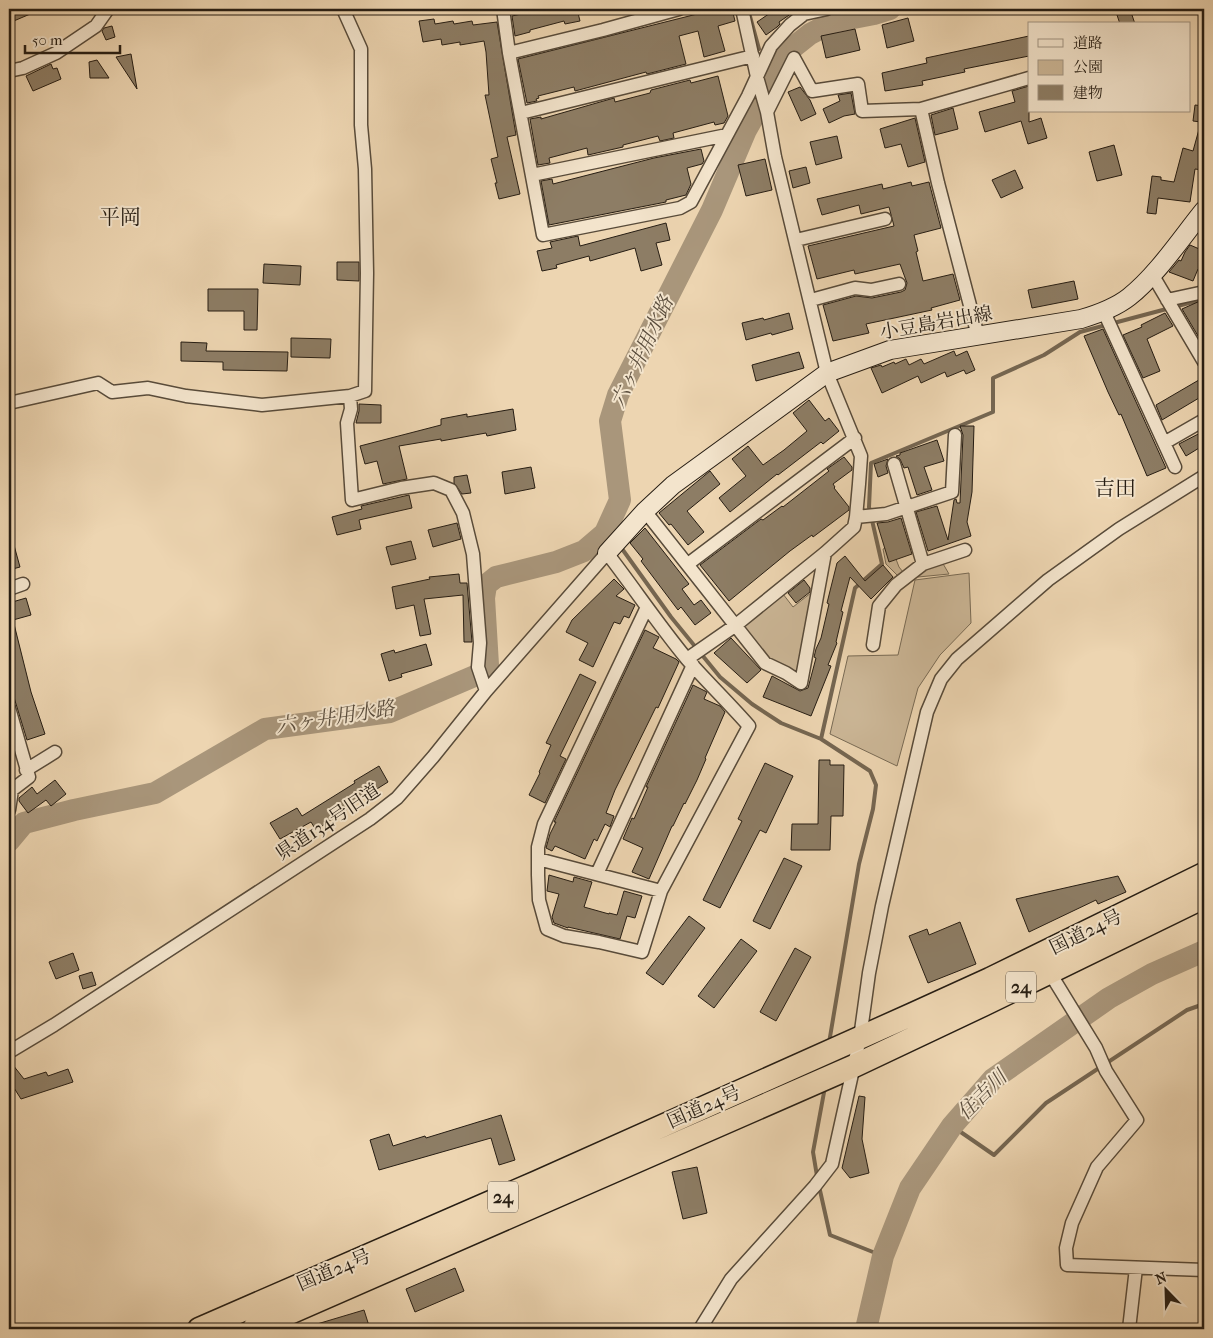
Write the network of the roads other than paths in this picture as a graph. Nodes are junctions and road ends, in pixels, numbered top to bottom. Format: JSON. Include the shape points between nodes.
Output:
{"nodes":[{"id":1,"x":108,"y":9,"type":"edge"},
{"id":2,"x":344,"y":9,"type":"edge"},
{"id":3,"x":503,"y":9,"type":"edge"},
{"id":4,"x":679,"y":9,"type":"edge"},
{"id":5,"x":742,"y":9,"type":"edge"},
{"id":6,"x":827,"y":9,"type":"edge"},
{"id":7,"x":509,"y":53,"type":"junction"},
{"id":8,"x":753,"y":56,"type":"junction"},
{"id":9,"x":9,"y":71,"type":"edge"},
{"id":10,"x":757,"y":78,"type":"junction"},
{"id":11,"x":1028,"y":78,"type":"edge"},
{"id":12,"x":921,"y":109,"type":"junction"},
{"id":13,"x":767,"y":112,"type":"junction"},
{"id":14,"x":520,"y":113,"type":"junction"},
{"id":15,"x":727,"y":135,"type":"junction"},
{"id":16,"x":532,"y":175,"type":"junction"},
{"id":17,"x":1204,"y":210,"type":"edge"},
{"id":18,"x":885,"y":219,"type":"dead end"},
{"id":19,"x":796,"y":240,"type":"junction"},
{"id":20,"x":1152,"y":274,"type":"junction"},
{"id":21,"x":899,"y":284,"type":"dead end"},
{"id":22,"x":1204,"y":292,"type":"edge"},
{"id":23,"x":810,"y":300,"type":"junction"},
{"id":24,"x":1171,"y":306,"type":"junction"},
{"id":25,"x":1106,"y":315,"type":"junction"},
{"id":26,"x":978,"y":336,"type":"junction"},
{"id":27,"x":1204,"y":362,"type":"edge"},
{"id":28,"x":827,"y":374,"type":"junction"},
{"id":29,"x":350,"y":396,"type":"junction"},
{"id":30,"x":9,"y":403,"type":"edge"},
{"id":31,"x":1204,"y":420,"type":"edge"},
{"id":32,"x":955,"y":434,"type":"dead end"},
{"id":33,"x":855,"y":438,"type":"junction"},
{"id":34,"x":1164,"y":443,"type":"junction"},
{"id":35,"x":894,"y":464,"type":"dead end"},
{"id":36,"x":1175,"y":467,"type":"dead end"},
{"id":37,"x":1204,"y":476,"type":"edge"},
{"id":38,"x":906,"y":508,"type":"junction"},
{"id":39,"x":645,"y":511,"type":"junction"},
{"id":40,"x":866,"y":516,"type":"junction"},
{"id":41,"x":965,"y":550,"type":"dead end"},
{"id":42,"x":607,"y":553,"type":"junction"},
{"id":43,"x":825,"y":553,"type":"junction"},
{"id":44,"x":688,"y":564,"type":"junction"},
{"id":45,"x":923,"y":564,"type":"junction"},
{"id":46,"x":23,"y":584,"type":"dead end"},
{"id":47,"x":9,"y":588,"type":"edge"},
{"id":48,"x":646,"y":607,"type":"junction"},
{"id":49,"x":736,"y":625,"type":"junction"},
{"id":50,"x":874,"y":645,"type":"dead end"},
{"id":51,"x":692,"y":659,"type":"junction"},
{"id":52,"x":482,"y":679,"type":"junction"},
{"id":53,"x":9,"y":708,"type":"edge"},
{"id":54,"x":55,"y":752,"type":"dead end"},
{"id":55,"x":26,"y":770,"type":"junction"},
{"id":56,"x":9,"y":810,"type":"edge"},
{"id":57,"x":538,"y":859,"type":"junction"},
{"id":58,"x":596,"y":874,"type":"junction"},
{"id":59,"x":1204,"y":874,"type":"edge"},
{"id":60,"x":661,"y":891,"type":"junction"},
{"id":61,"x":1204,"y":897,"type":"edge"},
{"id":62,"x":1050,"y":973,"type":"junction"},
{"id":63,"x":860,"y":1038,"type":"junction"},
{"id":64,"x":9,"y":1052,"type":"edge"},
{"id":65,"x":845,"y":1070,"type":"junction"},
{"id":66,"x":1136,"y":1268,"type":"junction"},
{"id":67,"x":1204,"y":1270,"type":"edge"},
{"id":68,"x":199,"y":1329,"type":"edge"},
{"id":69,"x":253,"y":1329,"type":"edge"},
{"id":70,"x":700,"y":1329,"type":"edge"},
{"id":71,"x":1129,"y":1329,"type":"edge"}],
"edges":[{"from":1,"to":9,"type":"street","via":[[96,26],[56,52]]},
{"from":2,"to":29,"type":"street","via":[[361,49],[366,202],[364,391]]},
{"from":3,"to":7,"type":"street"},
{"from":4,"to":7,"type":"street"},
{"from":5,"to":8,"type":"street"},
{"from":6,"to":10,"type":"street","via":[[804,14],[790,25],[771,46]]},
{"from":7,"to":14,"type":"street"},
{"from":8,"to":10,"type":"street"},
{"from":8,"to":14,"type":"street"},
{"from":10,"to":13,"type":"street"},
{"from":10,"to":15,"type":"street"},
{"from":11,"to":12,"type":"street"},
{"from":12,"to":13,"type":"street","via":[[862,111],[858,84],[812,91],[794,58]]},
{"from":12,"to":26,"type":"street"},
{"from":13,"to":19,"type":"street"},
{"from":14,"to":16,"type":"street"},
{"from":15,"to":16,"type":"street"},
{"from":15,"to":16,"type":"street","via":[[691,202],[680,208],[543,235]]},
{"from":17,"to":20,"type":"main road","name":"小豆島岩出線"},
{"from":18,"to":19,"type":"street"},
{"from":19,"to":23,"type":"street"},
{"from":20,"to":24,"type":"street"},
{"from":20,"to":25,"type":"main road","name":"小豆島岩出線"},
{"from":21,"to":23,"type":"street","via":[[871,290],[855,288]]},
{"from":22,"to":24,"type":"street"},
{"from":23,"to":28,"type":"street"},
{"from":24,"to":27,"type":"street"},
{"from":25,"to":26,"type":"main road","name":"小豆島岩出線"},
{"from":25,"to":34,"type":"street"},
{"from":26,"to":28,"type":"main road","name":"小豆島岩出線","via":[[890,350]]},
{"from":28,"to":33,"type":"street"},
{"from":28,"to":39,"type":"main road","name":"小豆島岩出線","via":[[673,485]]},
{"from":29,"to":30,"type":"street","via":[[262,405],[148,388],[112,392],[98,384]]},
{"from":29,"to":52,"type":"street","via":[[347,423],[352,500],[434,483],[451,490],[463,514],[473,554]]},
{"from":31,"to":34,"type":"street"},
{"from":32,"to":38,"type":"street","via":[[952,492]]},
{"from":33,"to":40,"type":"street","via":[[861,456]]},
{"from":33,"to":44,"type":"street"},
{"from":34,"to":36,"type":"street"},
{"from":35,"to":38,"type":"street"},
{"from":37,"to":63,"type":"street","via":[[1119,529],[1048,580],[958,659],[941,679],[927,712],[884,897]]},
{"from":38,"to":40,"type":"street"},
{"from":38,"to":45,"type":"street"},
{"from":39,"to":42,"type":"main road","name":"小豆島岩出線"},
{"from":39,"to":44,"type":"street"},
{"from":40,"to":43,"type":"street"},
{"from":41,"to":45,"type":"street"},
{"from":42,"to":48,"type":"street"},
{"from":42,"to":52,"type":"street","name":"県道134号旧道"},
{"from":43,"to":49,"type":"street"},
{"from":43,"to":49,"type":"street","via":[[801,683],[765,662]]},
{"from":44,"to":49,"type":"street"},
{"from":45,"to":50,"type":"street","via":[[896,585],[879,606]]},
{"from":46,"to":47,"type":"street"},
{"from":48,"to":51,"type":"street"},
{"from":48,"to":57,"type":"street","via":[[544,824]]},
{"from":49,"to":51,"type":"street"},
{"from":51,"to":58,"type":"street"},
{"from":51,"to":60,"type":"street","via":[[749,726]]},
{"from":52,"to":64,"type":"street","name":"県道134号旧道","via":[[433,757],[397,798],[370,819]]},
{"from":53,"to":55,"type":"street"},
{"from":54,"to":55,"type":"street"},
{"from":55,"to":56,"type":"street","via":[[29,778],[12,790]]},
{"from":57,"to":58,"type":"street"},
{"from":57,"to":60,"type":"street","via":[[539,900],[547,929],[564,936],[642,952]]},
{"from":58,"to":60,"type":"street"},
{"from":59,"to":63,"type":"highway","name":"国道24号","number":"24","via":[[990,979]]},
{"from":61,"to":62,"type":"highway","name":"国道24号","number":"24"},
{"from":62,"to":65,"type":"highway","name":"国道24号","number":"24"},
{"from":62,"to":66,"type":"street","via":[[1137,1120],[1097,1168],[1072,1224],[1066,1248],[1067,1265]]},
{"from":63,"to":65,"type":"street"},
{"from":63,"to":68,"type":"highway","name":"国道24号","number":"24"},
{"from":65,"to":69,"type":"highway","name":"国道24号","number":"24"},
{"from":65,"to":70,"type":"street","via":[[832,1164],[731,1279]]},
{"from":66,"to":67,"type":"street"},
{"from":66,"to":71,"type":"street"}]}
